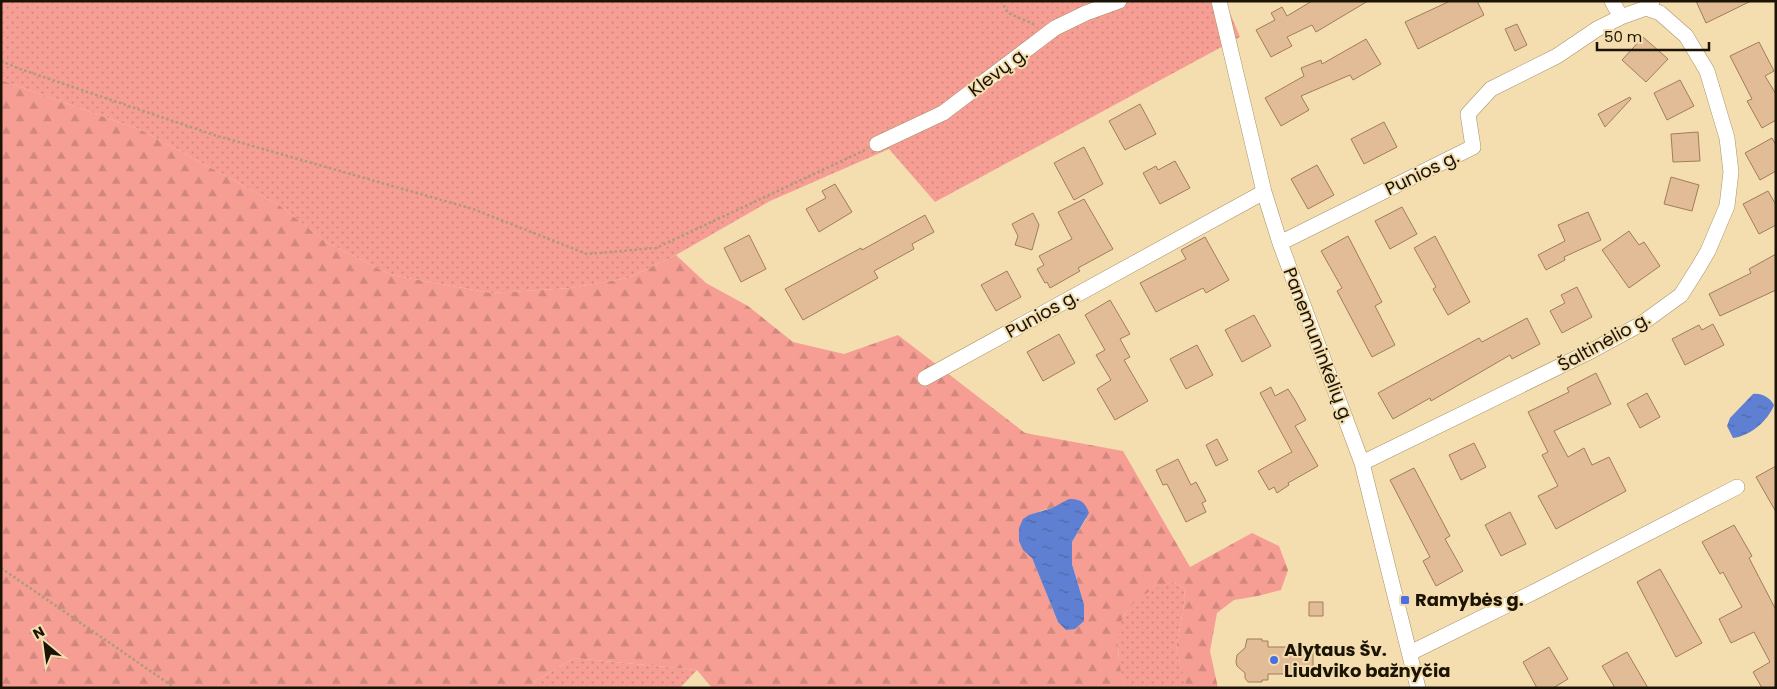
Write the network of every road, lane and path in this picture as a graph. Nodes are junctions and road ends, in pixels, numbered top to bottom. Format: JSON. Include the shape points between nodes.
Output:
{"nodes":[{"id":1,"x":1001,"y":1,"type":"edge"},
{"id":2,"x":1118,"y":1,"type":"edge"},
{"id":3,"x":1220,"y":1,"type":"edge"},
{"id":4,"x":1612,"y":1,"type":"edge"},
{"id":5,"x":1649,"y":5,"type":"edge"},
{"id":6,"x":1620,"y":18,"type":"junction"},
{"id":7,"x":1055,"y":28,"type":"junction"},
{"id":8,"x":1,"y":61,"type":"edge"},
{"id":9,"x":878,"y":144,"type":"joint"},
{"id":10,"x":1264,"y":192,"type":"junction"},
{"id":11,"x":1280,"y":243,"type":"junction"},
{"id":12,"x":925,"y":378,"type":"dead end"},
{"id":13,"x":1362,"y":463,"type":"junction"},
{"id":14,"x":1737,"y":488,"type":"dead end"},
{"id":15,"x":1,"y":568,"type":"edge"},
{"id":16,"x":1410,"y":653,"type":"junction"},
{"id":17,"x":175,"y":688,"type":"edge"},
{"id":18,"x":1418,"y":688,"type":"edge"}],
"edges":[{"from":1,"to":7,"type":"path","via":[[1008,12],[1042,28]]},
{"from":2,"to":7,"type":"street","name":"Klevų g."},
{"from":3,"to":10,"type":"street","name":"Panemuninkėlių g."},
{"from":4,"to":6,"type":"street"},
{"from":5,"to":6,"type":"street","name":"Punios g."},
{"from":5,"to":13,"type":"street","name":"Šaltinėlio g.","via":[[1686,36],[1708,71],[1727,138],[1731,172],[1727,206],[1708,251],[1690,281],[1681,294],[1641,324]]},
{"from":6,"to":11,"type":"street","name":"Punios g.","via":[[1557,56],[1491,89],[1468,114],[1473,147]]},
{"from":7,"to":9,"type":"street","name":"Klevų g.","via":[[943,113]]},
{"from":8,"to":9,"type":"path","via":[[214,135],[473,209],[587,254],[656,248]]},
{"from":10,"to":11,"type":"street","name":"Panemuninkėlių g."},
{"from":10,"to":12,"type":"street","name":"Punios g."},
{"from":11,"to":13,"type":"street","name":"Panemuninkėlių g."},
{"from":13,"to":16,"type":"street","name":"Panemuninkėlių g."},
{"from":14,"to":16,"type":"street"},
{"from":15,"to":17,"type":"path"},
{"from":16,"to":18,"type":"street","name":"Panemuninkėlių g."}]}
